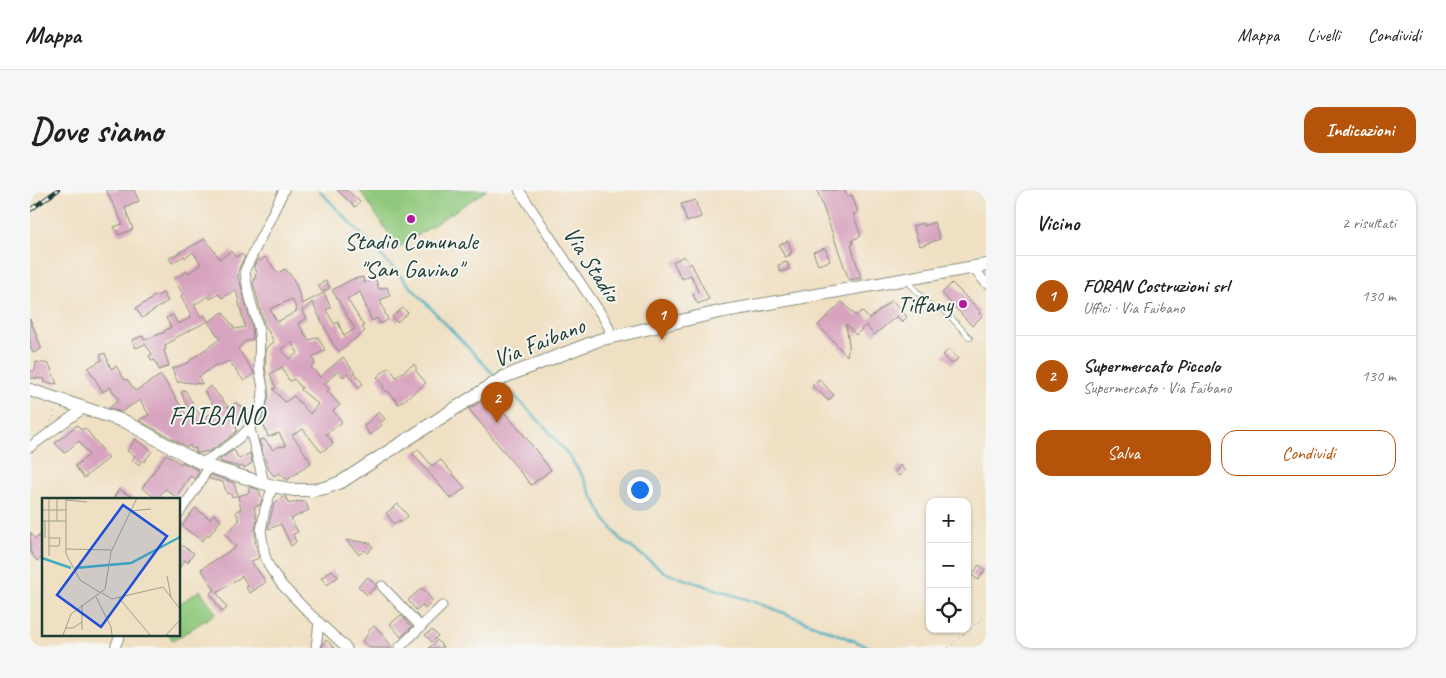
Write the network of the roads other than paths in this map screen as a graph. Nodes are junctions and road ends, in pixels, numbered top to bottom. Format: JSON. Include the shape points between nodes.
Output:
{"nodes":[{"id":1,"x":284,"y":190,"type":"edge"},
{"id":2,"x":519,"y":190,"type":"edge"},
{"id":3,"x":986,"y":265,"type":"edge"},
{"id":4,"x":972,"y":267,"type":"junction"},
{"id":5,"x":906,"y":279,"type":"junction"},
{"id":6,"x":986,"y":283,"type":"edge"},
{"id":7,"x":610,"y":337,"type":"junction"},
{"id":8,"x":970,"y":338,"type":"dead end"},
{"id":9,"x":30,"y":390,"type":"edge"},
{"id":10,"x":84,"y":408,"type":"junction"},
{"id":11,"x":250,"y":429,"type":"junction"},
{"id":12,"x":30,"y":447,"type":"edge"},
{"id":13,"x":205,"y":464,"type":"junction"},
{"id":14,"x":268,"y":484,"type":"junction"},
{"id":15,"x":180,"y":512,"type":"edge"},
{"id":16,"x":382,"y":586,"type":"dead end"},
{"id":17,"x":442,"y":606,"type":"dead end"},
{"id":18,"x":319,"y":622,"type":"junction"},
{"id":19,"x":421,"y":627,"type":"junction"},
{"id":20,"x":119,"y":636,"type":"edge"},
{"id":21,"x":115,"y":648,"type":"edge"},
{"id":22,"x":316,"y":648,"type":"edge"},
{"id":23,"x":347,"y":648,"type":"edge"},
{"id":24,"x":399,"y":648,"type":"edge"}],
"edges":[{"from":1,"to":11,"type":"street","via":[[245,270],[260,335],[259,365],[263,389],[258,415]]},
{"from":2,"to":7,"type":"street","name":"Via Stadio","via":[[605,320]]},
{"from":3,"to":4,"type":"street","name":"Via Faibano"},
{"from":4,"to":5,"type":"street","name":"Via Faibano"},
{"from":4,"to":6,"type":"street"},
{"from":5,"to":7,"type":"street","name":"Via Faibano","via":[[719,312]]},
{"from":5,"to":8,"type":"lane","via":[[933,309],[943,309]]},
{"from":7,"to":14,"type":"street","name":"Via Faibano","via":[[499,380],[341,482],[312,490]]},
{"from":9,"to":10,"type":"street","name":"Via Faibano"},
{"from":10,"to":12,"type":"street"},
{"from":10,"to":13,"type":"street","name":"Via Faibano","via":[[126,422]]},
{"from":11,"to":13,"type":"street"},
{"from":11,"to":14,"type":"street"},
{"from":13,"to":14,"type":"street","name":"Via Faibano"},
{"from":13,"to":15,"type":"street","via":[[201,481]]},
{"from":14,"to":18,"type":"street","via":[[261,530],[265,556],[282,585]]},
{"from":16,"to":19,"type":"street"},
{"from":17,"to":19,"type":"street"},
{"from":18,"to":22,"type":"street"},
{"from":18,"to":23,"type":"street"},
{"from":19,"to":24,"type":"street"},
{"from":20,"to":21,"type":"street"}]}
